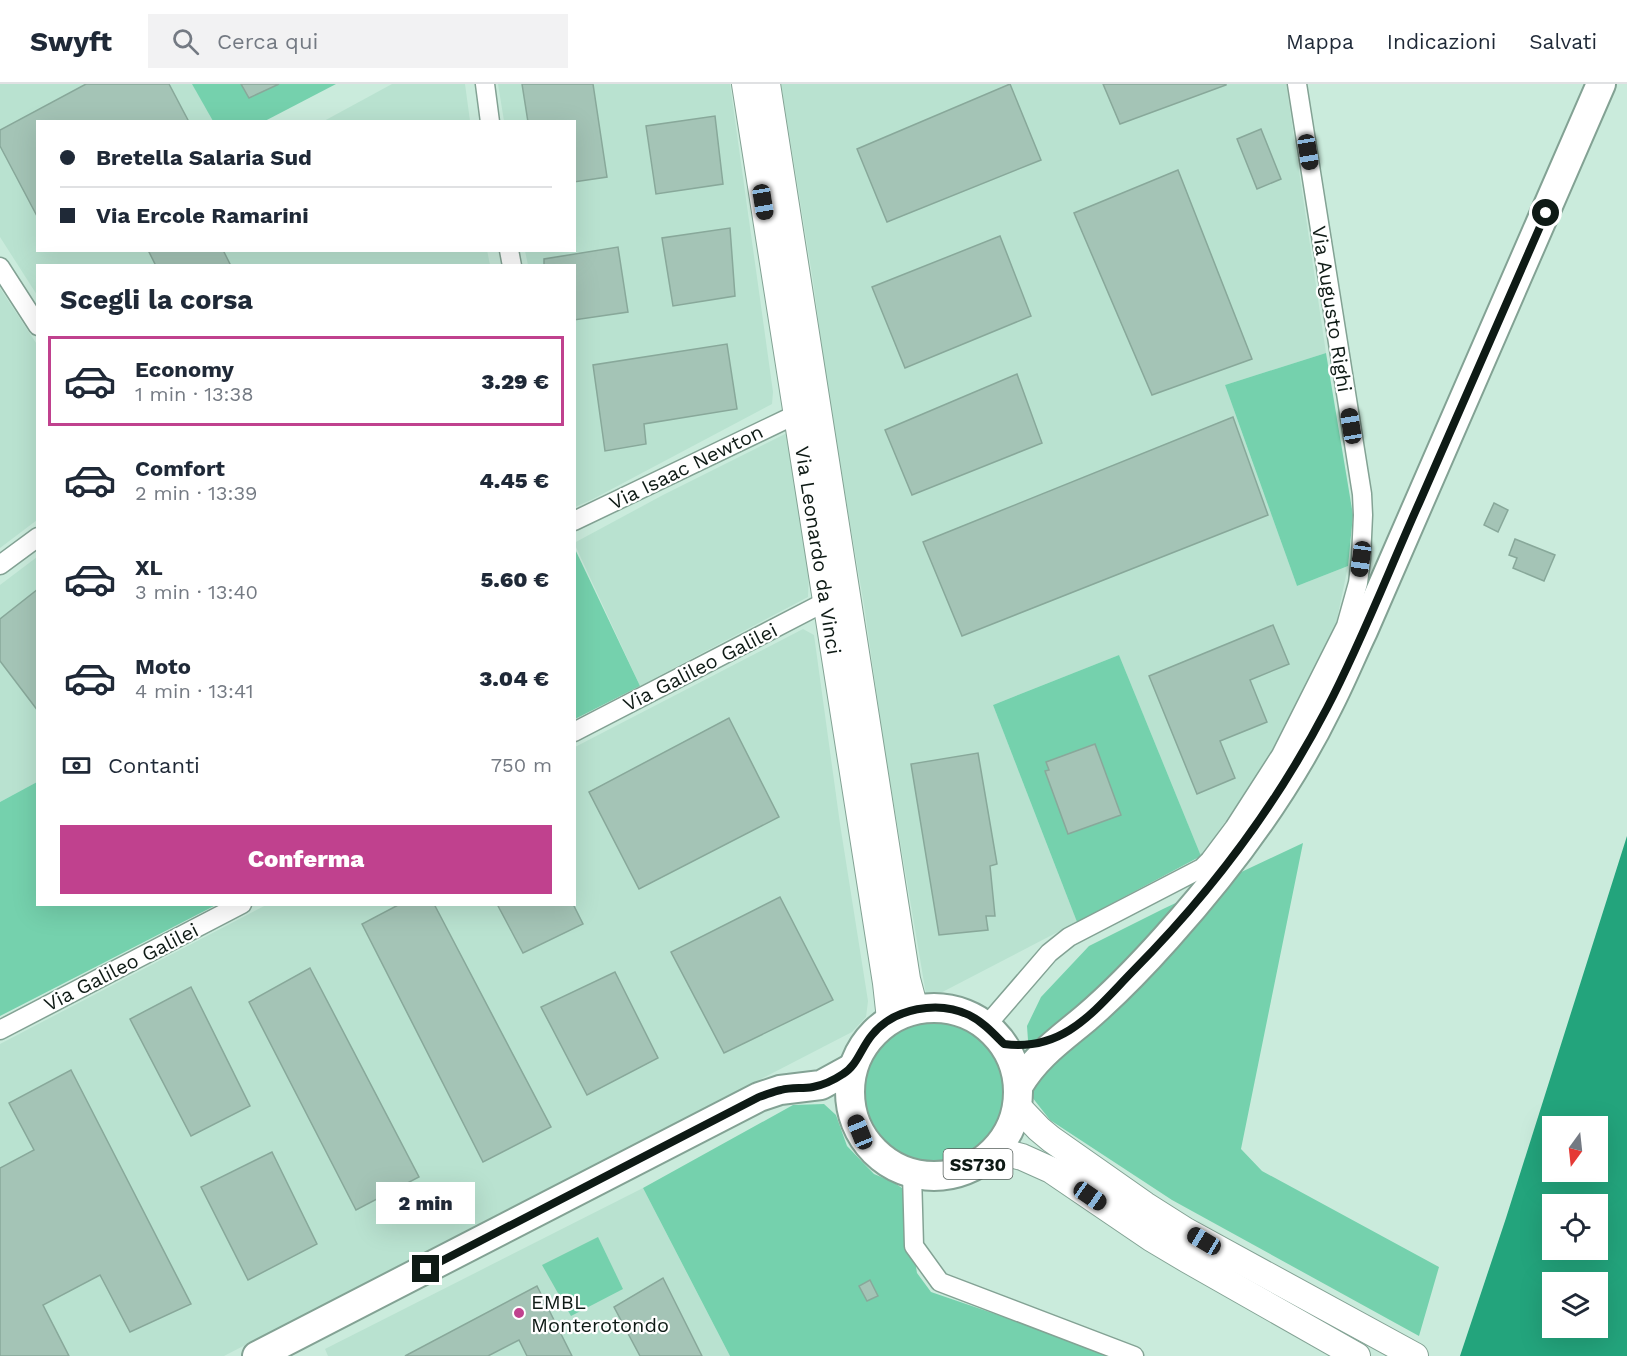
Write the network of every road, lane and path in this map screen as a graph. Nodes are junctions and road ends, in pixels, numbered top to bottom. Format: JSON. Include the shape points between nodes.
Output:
{"nodes":[{"id":1,"x":485,"y":84,"type":"edge"},
{"id":2,"x":745,"y":84,"type":"edge"},
{"id":3,"x":767,"y":84,"type":"edge"},
{"id":4,"x":1297,"y":84,"type":"edge"},
{"id":5,"x":1601,"y":84,"type":"edge"},
{"id":6,"x":490,"y":120,"type":"edge"},
{"id":7,"x":0,"y":267,"type":"edge"},
{"id":8,"x":36,"y":323,"type":"edge"},
{"id":9,"x":797,"y":414,"type":"junction"},
{"id":10,"x":576,"y":520,"type":"edge"},
{"id":11,"x":36,"y":538,"type":"edge"},
{"id":12,"x":0,"y":565,"type":"edge"},
{"id":13,"x":825,"y":602,"type":"junction"},
{"id":14,"x":576,"y":731,"type":"edge"},
{"id":15,"x":238,"y":906,"type":"edge"},
{"id":16,"x":903,"y":1014,"type":"junction"},
{"id":17,"x":0,"y":1030,"type":"edge"},
{"id":18,"x":1068,"y":1032,"type":"junction"},
{"id":19,"x":995,"y":1035,"type":"junction"},
{"id":20,"x":852,"y":1068,"type":"junction"},
{"id":21,"x":813,"y":1087,"type":"junction"},
{"id":22,"x":1018,"y":1096,"type":"junction"},
{"id":23,"x":851,"y":1111,"type":"junction"},
{"id":24,"x":996,"y":1150,"type":"junction"},
{"id":25,"x":912,"y":1174,"type":"junction"},
{"id":26,"x":257,"y":1356,"type":"edge"},
{"id":27,"x":1134,"y":1356,"type":"edge"},
{"id":28,"x":1357,"y":1356,"type":"edge"},
{"id":29,"x":1415,"y":1356,"type":"edge"}],
"edges":[{"from":1,"to":6,"type":"street"},
{"from":2,"to":9,"type":"main road","name":"Via Leonardo da Vinci"},
{"from":3,"to":16,"type":"main road","name":"Via Leonardo da Vinci","via":[[907,979]]},
{"from":4,"to":19,"type":"street","name":"Via Augusto Righi","via":[[1362,494],[1361,559],[1346,626],[1281,755],[1210,860],[1049,953],[1028,975]]},
{"from":5,"to":18,"type":"main road","via":[[1328,707],[1237,852],[1166,938]]},
{"from":7,"to":8,"type":"street"},
{"from":9,"to":10,"type":"street","name":"Via Isaac Newton"},
{"from":9,"to":13,"type":"main road","name":"Via Leonardo da Vinci"},
{"from":11,"to":12,"type":"street"},
{"from":13,"to":14,"type":"street","name":"Via Galileo Galilei"},
{"from":13,"to":16,"type":"main road","name":"Via Leonardo da Vinci","via":[[884,971]]},
{"from":15,"to":17,"type":"street","name":"Via Galileo Galilei"},
{"from":16,"to":19,"type":"main road","via":[[942,1007],[967,1014]]},
{"from":16,"to":20,"type":"main road","number":"SS730","via":[[874,1032]]},
{"from":18,"to":19,"type":"main road","via":[[1034,1046]]},
{"from":18,"to":22,"type":"main road","via":[[1040,1056]]},
{"from":19,"to":22,"type":"main road","via":[[1014,1064]]},
{"from":20,"to":21,"type":"main road"},
{"from":20,"to":23,"type":"main road","number":"SS730"},
{"from":21,"to":23,"type":"main road","via":[[831,1094]]},
{"from":21,"to":26,"type":"main road","via":[[780,1090],[759,1097]]},
{"from":22,"to":24,"type":"main road","number":"SS730","via":[[1010,1130]]},
{"from":22,"to":29,"type":"main road","via":[[1045,1134],[1145,1205]]},
{"from":23,"to":25,"type":"main road","number":"SS730","via":[[873,1151]]},
{"from":24,"to":25,"type":"main road","number":"SS730","via":[[957,1173]]},
{"from":24,"to":28,"type":"main road","number":"SS730","via":[[1051,1170],[1160,1243]]},
{"from":25,"to":27,"type":"street","via":[[914,1246],[940,1282]]}]}
